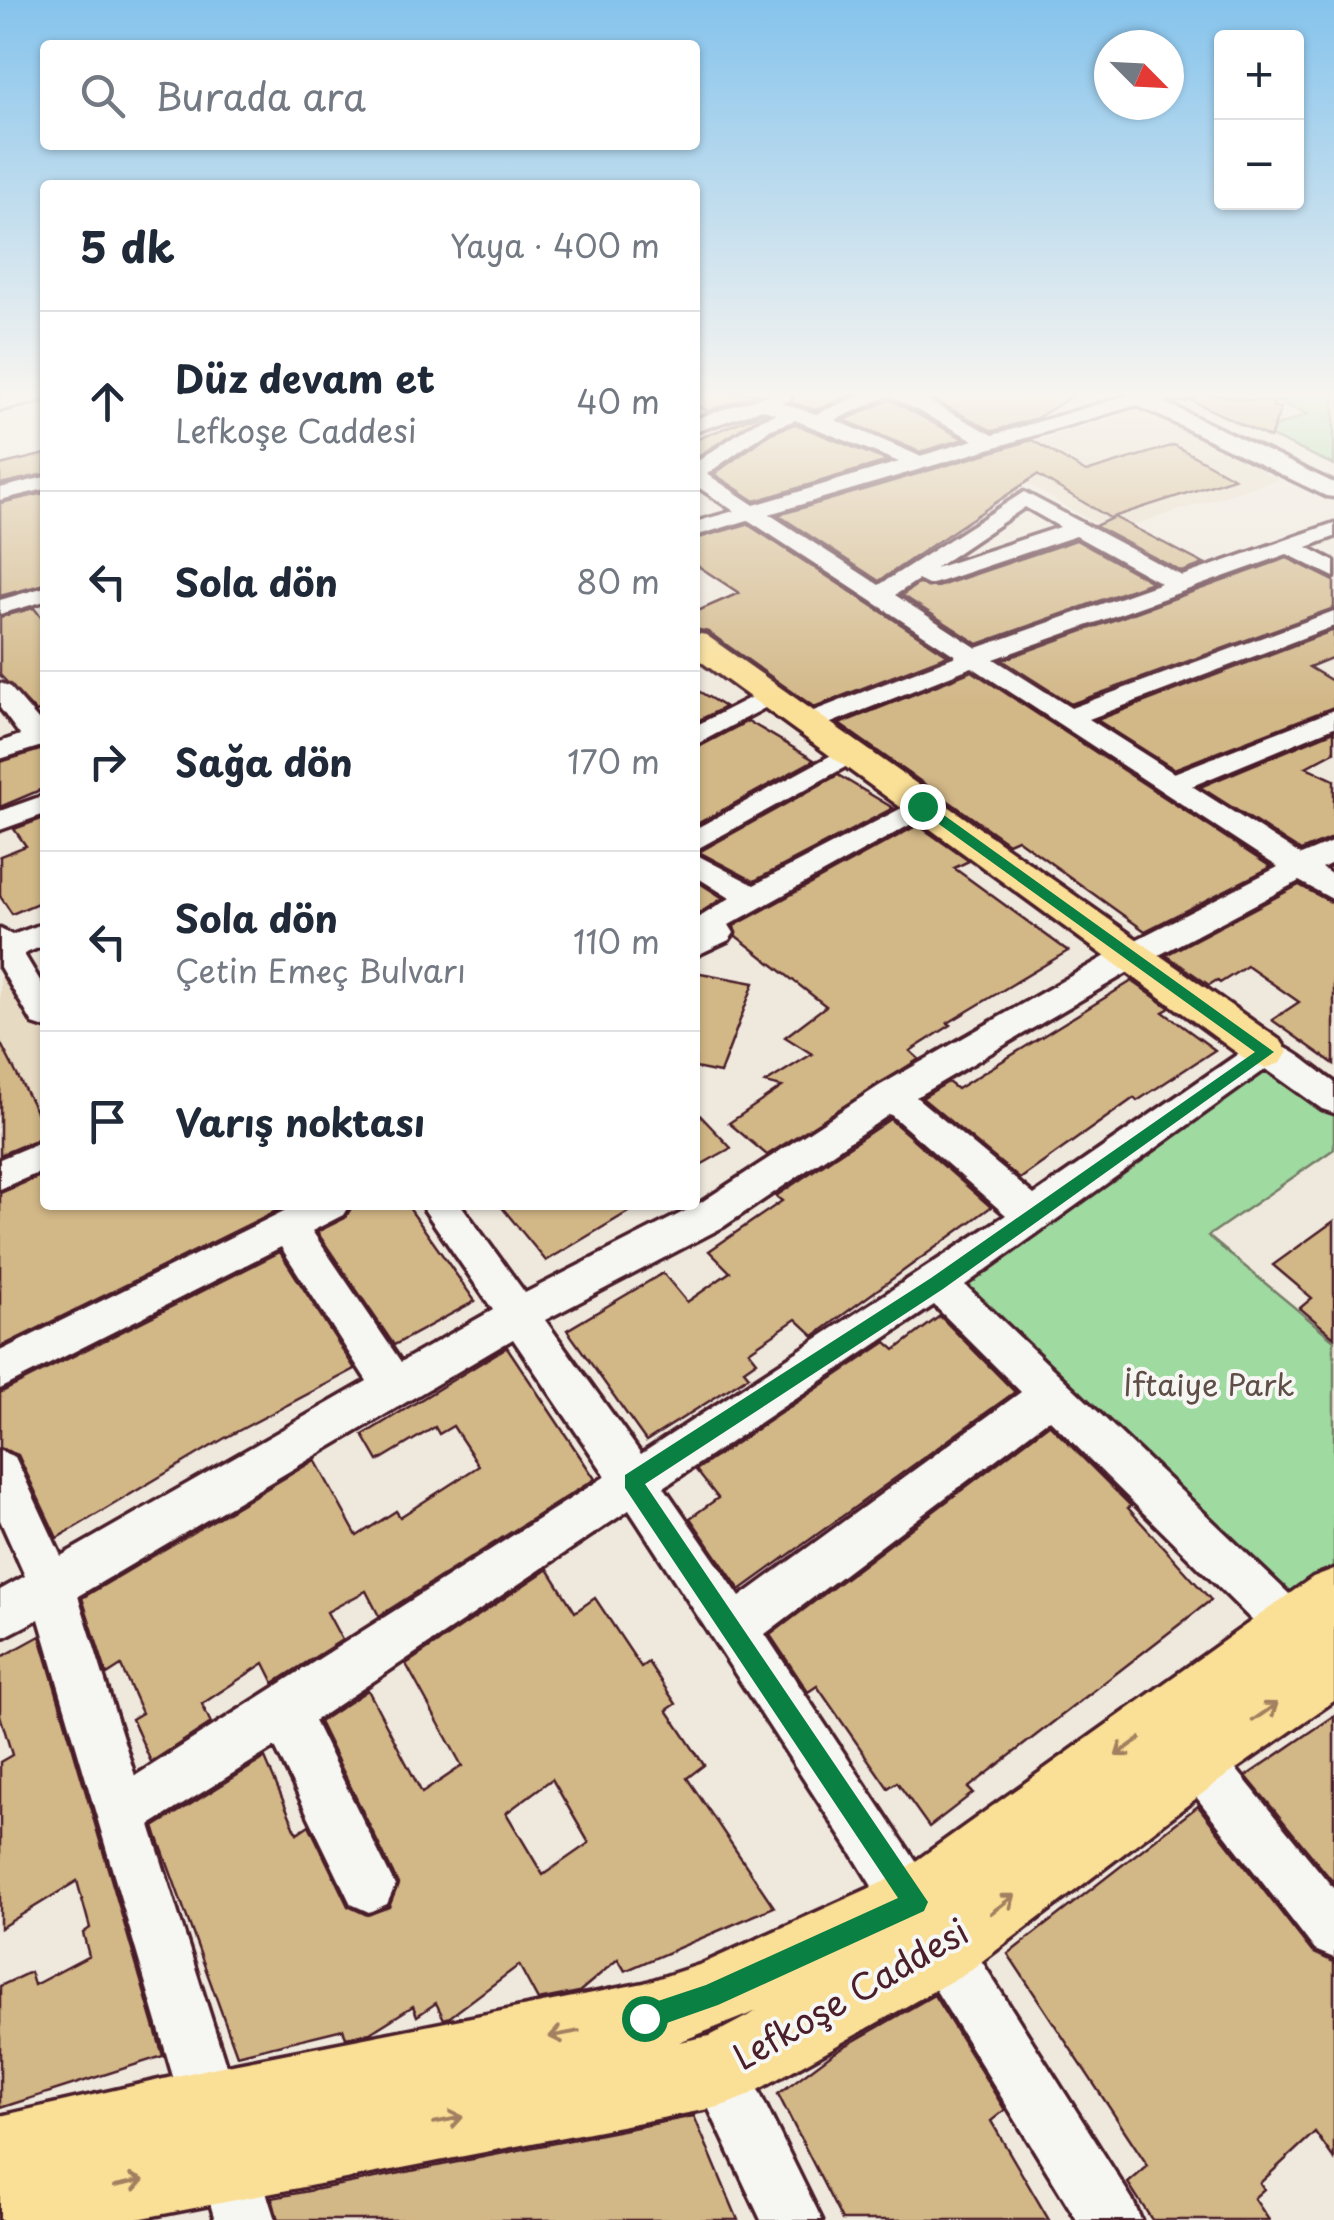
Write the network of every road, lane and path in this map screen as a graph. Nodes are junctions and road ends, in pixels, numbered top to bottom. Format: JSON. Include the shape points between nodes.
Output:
{"nodes":[{"id":1,"x":729,"y":497,"type":"edge"},
{"id":2,"x":803,"y":497,"type":"edge"},
{"id":3,"x":752,"y":512,"type":"junction"},
{"id":4,"x":700,"y":528,"type":"edge"},
{"id":5,"x":1079,"y":528,"type":"junction"},
{"id":6,"x":1334,"y":530,"type":"edge"},
{"id":7,"x":1288,"y":546,"type":"junction"},
{"id":8,"x":1334,"y":570,"type":"edge"},
{"id":9,"x":1179,"y":584,"type":"junction"},
{"id":10,"x":881,"y":594,"type":"junction"},
{"id":11,"x":40,"y":598,"type":"edge"},
{"id":12,"x":1,"y":605,"type":"edge"},
{"id":13,"x":1334,"y":618,"type":"edge"},
{"id":14,"x":700,"y":652,"type":"edge"},
{"id":15,"x":978,"y":656,"type":"junction"},
{"id":16,"x":0,"y":691,"type":"edge"},
{"id":17,"x":771,"y":695,"type":"junction"},
{"id":18,"x":1070,"y":717,"type":"junction"},
{"id":19,"x":807,"y":723,"type":"junction"},
{"id":20,"x":1326,"y":730,"type":"edge"},
{"id":21,"x":700,"y":734,"type":"edge"},
{"id":22,"x":40,"y":737,"type":"edge"},
{"id":23,"x":40,"y":738,"type":"edge"},
{"id":24,"x":0,"y":751,"type":"edge"},
{"id":25,"x":850,"y":754,"type":"junction"},
{"id":26,"x":1172,"y":784,"type":"junction"},
{"id":27,"x":40,"y":806,"type":"edge"},
{"id":28,"x":922,"y":806,"type":"junction"},
{"id":29,"x":0,"y":821,"type":"edge"},
{"id":30,"x":700,"y":838,"type":"edge"},
{"id":31,"x":1334,"y":850,"type":"edge"},
{"id":32,"x":700,"y":866,"type":"edge"},
{"id":33,"x":1300,"y":868,"type":"junction"},
{"id":34,"x":1334,"y":890,"type":"edge"},
{"id":35,"x":752,"y":898,"type":"junction"},
{"id":36,"x":40,"y":934,"type":"edge"},
{"id":37,"x":700,"y":942,"type":"edge"},
{"id":38,"x":4,"y":952,"type":"edge"},
{"id":39,"x":1131,"y":956,"type":"junction"},
{"id":40,"x":40,"y":1008,"type":"edge"},
{"id":41,"x":1266,"y":1052,"type":"junction"},
{"id":42,"x":891,"y":1094,"type":"junction"},
{"id":43,"x":1334,"y":1100,"type":"edge"},
{"id":44,"x":40,"y":1156,"type":"edge"},
{"id":45,"x":0,"y":1175,"type":"edge"},
{"id":46,"x":444,"y":1210,"type":"edge"},
{"id":47,"x":300,"y":1214,"type":"edge"},
{"id":48,"x":1033,"y":1216,"type":"junction"},
{"id":49,"x":937,"y":1284,"type":"junction"},
{"id":50,"x":519,"y":1315,"type":"junction"},
{"id":51,"x":0,"y":1371,"type":"edge"},
{"id":52,"x":394,"y":1387,"type":"junction"},
{"id":53,"x":1051,"y":1394,"type":"junction"},
{"id":54,"x":0,"y":1471,"type":"edge"},
{"id":55,"x":632,"y":1481,"type":"junction"},
{"id":56,"x":52,"y":1586,"type":"junction"},
{"id":57,"x":0,"y":1616,"type":"edge"},
{"id":58,"x":734,"y":1629,"type":"junction"},
{"id":59,"x":1320,"y":1630,"type":"edge"},
{"id":60,"x":284,"y":1713,"type":"junction"},
{"id":61,"x":1198,"y":1759,"type":"junction"},
{"id":62,"x":122,"y":1813,"type":"junction"},
{"id":63,"x":369,"y":1886,"type":"dead end"},
{"id":64,"x":930,"y":1925,"type":"junction"},
{"id":65,"x":1334,"y":1930,"type":"edge"},
{"id":66,"x":718,"y":2070,"type":"junction"},
{"id":67,"x":0,"y":2153,"type":"edge"},
{"id":68,"x":229,"y":2162,"type":"edge"},
{"id":69,"x":0,"y":2211,"type":"edge"},
{"id":70,"x":792,"y":2220,"type":"edge"},
{"id":71,"x":1111,"y":2220,"type":"edge"}],
"edges":[{"from":1,"to":3,"type":"street"},
{"from":2,"to":3,"type":"street"},
{"from":3,"to":4,"type":"street"},
{"from":3,"to":10,"type":"street"},
{"from":5,"to":9,"type":"street"},
{"from":5,"to":10,"type":"street"},
{"from":5,"to":10,"type":"street","via":[[1024,498]]},
{"from":6,"to":7,"type":"street"},
{"from":7,"to":8,"type":"street"},
{"from":7,"to":9,"type":"street"},
{"from":9,"to":15,"type":"street"},
{"from":10,"to":15,"type":"street"},
{"from":11,"to":12,"type":"street"},
{"from":13,"to":18,"type":"street"},
{"from":14,"to":17,"type":"main road"},
{"from":15,"to":18,"type":"street"},
{"from":15,"to":19,"type":"street"},
{"from":16,"to":22,"type":"street"},
{"from":17,"to":19,"type":"main road"},
{"from":17,"to":21,"type":"street"},
{"from":18,"to":26,"type":"street"},
{"from":19,"to":25,"type":"main road"},
{"from":20,"to":26,"type":"street"},
{"from":23,"to":24,"type":"street"},
{"from":25,"to":28,"type":"main road"},
{"from":25,"to":30,"type":"street"},
{"from":26,"to":33,"type":"street"},
{"from":27,"to":29,"type":"street"},
{"from":28,"to":35,"type":"street"},
{"from":28,"to":39,"type":"main road"},
{"from":31,"to":33,"type":"street"},
{"from":32,"to":35,"type":"street"},
{"from":33,"to":34,"type":"street"},
{"from":33,"to":39,"type":"street"},
{"from":35,"to":37,"type":"street","via":[[708,924],[718,933]]},
{"from":36,"to":38,"type":"street"},
{"from":38,"to":40,"type":"street"},
{"from":39,"to":41,"type":"main road"},
{"from":39,"to":42,"type":"street"},
{"from":41,"to":43,"type":"street"},
{"from":41,"to":48,"type":"street"},
{"from":42,"to":48,"type":"street"},
{"from":42,"to":50,"type":"street","via":[[710,1216]]},
{"from":44,"to":45,"type":"street"},
{"from":46,"to":50,"type":"street"},
{"from":47,"to":51,"type":"street"},
{"from":47,"to":52,"type":"street"},
{"from":48,"to":49,"type":"street"},
{"from":49,"to":53,"type":"street"},
{"from":49,"to":55,"type":"street"},
{"from":50,"to":52,"type":"street"},
{"from":50,"to":55,"type":"street"},
{"from":52,"to":56,"type":"street"},
{"from":53,"to":58,"type":"street"},
{"from":53,"to":59,"type":"street"},
{"from":54,"to":56,"type":"street"},
{"from":55,"to":58,"type":"street"},
{"from":55,"to":60,"type":"street"},
{"from":56,"to":57,"type":"street"},
{"from":56,"to":62,"type":"street"},
{"from":58,"to":64,"type":"street"},
{"from":61,"to":59,"type":"main road","name":"Lefkoşe Caddesi","one_way":true},
{"from":59,"to":64,"type":"main road","name":"Lefkoşe Caddesi","one_way":true},
{"from":60,"to":62,"type":"street"},
{"from":60,"to":63,"type":"street"},
{"from":64,"to":61,"type":"main road","name":"Lefkoşe Caddesi","one_way":true},
{"from":61,"to":65,"type":"street"},
{"from":62,"to":68,"type":"street"},
{"from":64,"to":66,"type":"main road","name":"Lefkoşe Caddesi"},
{"from":64,"to":68,"type":"main road","name":"Lefkoşe Caddesi","one_way":true},
{"from":64,"to":71,"type":"street"},
{"from":68,"to":66,"type":"main road","name":"Lefkoşe Caddesi","one_way":true},
{"from":66,"to":70,"type":"street"},
{"from":67,"to":68,"type":"main road","name":"Lefkoşe Caddesi"},
{"from":69,"to":68,"type":"main road","name":"Lefkoşe Caddesi","one_way":true}]}
